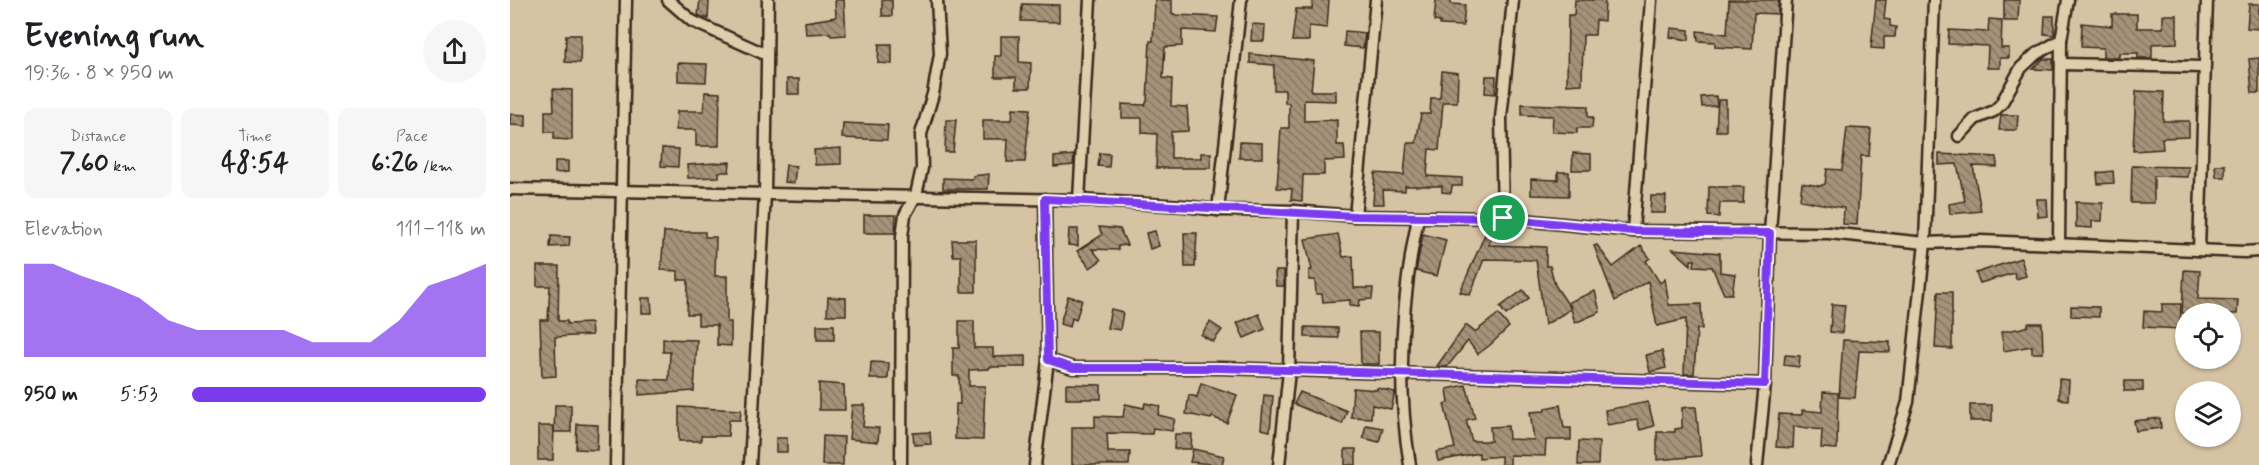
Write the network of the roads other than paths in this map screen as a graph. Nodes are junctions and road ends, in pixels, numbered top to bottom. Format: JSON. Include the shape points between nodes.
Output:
{"nodes":[{"id":1,"x":626,"y":0,"type":"edge"},
{"id":2,"x":668,"y":0,"type":"edge"},
{"id":3,"x":768,"y":0,"type":"edge"},
{"id":4,"x":937,"y":0,"type":"edge"},
{"id":5,"x":1090,"y":0,"type":"edge"},
{"id":6,"x":1240,"y":0,"type":"edge"},
{"id":7,"x":1376,"y":0,"type":"edge"},
{"id":8,"x":1513,"y":0,"type":"edge"},
{"id":9,"x":1651,"y":0,"type":"edge"},
{"id":10,"x":1786,"y":0,"type":"edge"},
{"id":11,"x":1934,"y":0,"type":"edge"},
{"id":12,"x":2068,"y":0,"type":"edge"},
{"id":13,"x":2207,"y":0,"type":"edge"},
{"id":14,"x":2061,"y":40,"type":"junction"},
{"id":15,"x":767,"y":55,"type":"junction"},
{"id":16,"x":2061,"y":64,"type":"junction"},
{"id":17,"x":2203,"y":67,"type":"junction"},
{"id":18,"x":1959,"y":136,"type":"dead end"},
{"id":19,"x":510,"y":189,"type":"edge"},
{"id":20,"x":624,"y":190,"type":"junction"},
{"id":21,"x":765,"y":194,"type":"junction"},
{"id":22,"x":916,"y":195,"type":"junction"},
{"id":23,"x":1045,"y":199,"type":"junction"},
{"id":24,"x":1079,"y":200,"type":"junction"},
{"id":25,"x":1218,"y":210,"type":"junction"},
{"id":26,"x":1293,"y":211,"type":"junction"},
{"id":27,"x":1355,"y":216,"type":"junction"},
{"id":28,"x":1418,"y":218,"type":"junction"},
{"id":29,"x":1503,"y":218,"type":"junction"},
{"id":30,"x":1633,"y":231,"type":"junction"},
{"id":31,"x":1770,"y":233,"type":"junction"},
{"id":32,"x":1925,"y":243,"type":"junction"},
{"id":33,"x":2059,"y":244,"type":"junction"},
{"id":34,"x":2199,"y":250,"type":"junction"},
{"id":35,"x":2259,"y":250,"type":"edge"},
{"id":36,"x":1048,"y":360,"type":"junction"},
{"id":37,"x":1289,"y":371,"type":"junction"},
{"id":38,"x":1400,"y":373,"type":"junction"},
{"id":39,"x":1765,"y":384,"type":"junction"},
{"id":40,"x":616,"y":465,"type":"edge"},
{"id":41,"x":750,"y":465,"type":"edge"},
{"id":42,"x":901,"y":465,"type":"edge"},
{"id":43,"x":1035,"y":465,"type":"edge"},
{"id":44,"x":1279,"y":465,"type":"edge"},
{"id":45,"x":1410,"y":465,"type":"edge"},
{"id":46,"x":1757,"y":465,"type":"edge"},
{"id":47,"x":1888,"y":465,"type":"edge"}],
"edges":[{"from":1,"to":20,"type":"street"},
{"from":2,"to":15,"type":"street","via":[[692,21]]},
{"from":3,"to":15,"type":"street"},
{"from":4,"to":22,"type":"street","via":[[940,54],[921,134],[922,168]]},
{"from":5,"to":24,"type":"street"},
{"from":6,"to":25,"type":"street"},
{"from":7,"to":27,"type":"street"},
{"from":8,"to":29,"type":"street","via":[[1501,106]]},
{"from":9,"to":30,"type":"street"},
{"from":10,"to":31,"type":"street"},
{"from":11,"to":32,"type":"street"},
{"from":12,"to":14,"type":"street"},
{"from":13,"to":17,"type":"street"},
{"from":14,"to":16,"type":"street"},
{"from":14,"to":18,"type":"street","via":[[2021,68],[2001,104],[1975,119]]},
{"from":15,"to":21,"type":"street"},
{"from":16,"to":17,"type":"street"},
{"from":16,"to":33,"type":"street"},
{"from":17,"to":34,"type":"street"},
{"from":19,"to":20,"type":"street"},
{"from":20,"to":21,"type":"street"},
{"from":20,"to":40,"type":"street"},
{"from":21,"to":22,"type":"street"},
{"from":21,"to":41,"type":"street"},
{"from":22,"to":23,"type":"street"},
{"from":22,"to":42,"type":"street","via":[[905,215],[902,236]]},
{"from":23,"to":24,"type":"street"},
{"from":23,"to":36,"type":"street"},
{"from":24,"to":25,"type":"street"},
{"from":25,"to":26,"type":"street"},
{"from":26,"to":27,"type":"street"},
{"from":26,"to":37,"type":"street"},
{"from":27,"to":28,"type":"street"},
{"from":28,"to":29,"type":"street"},
{"from":28,"to":38,"type":"street","via":[[1406,276]]},
{"from":29,"to":30,"type":"street"},
{"from":30,"to":31,"type":"street"},
{"from":31,"to":32,"type":"street","via":[[1829,233]]},
{"from":31,"to":39,"type":"street"},
{"from":32,"to":33,"type":"street"},
{"from":32,"to":47,"type":"street","via":[[1908,402]]},
{"from":33,"to":34,"type":"street"},
{"from":34,"to":35,"type":"street"},
{"from":36,"to":37,"type":"street","via":[[1073,368]]},
{"from":36,"to":43,"type":"street"},
{"from":37,"to":38,"type":"street"},
{"from":37,"to":44,"type":"street"},
{"from":38,"to":39,"type":"street"},
{"from":38,"to":45,"type":"street"},
{"from":39,"to":46,"type":"street"}]}
